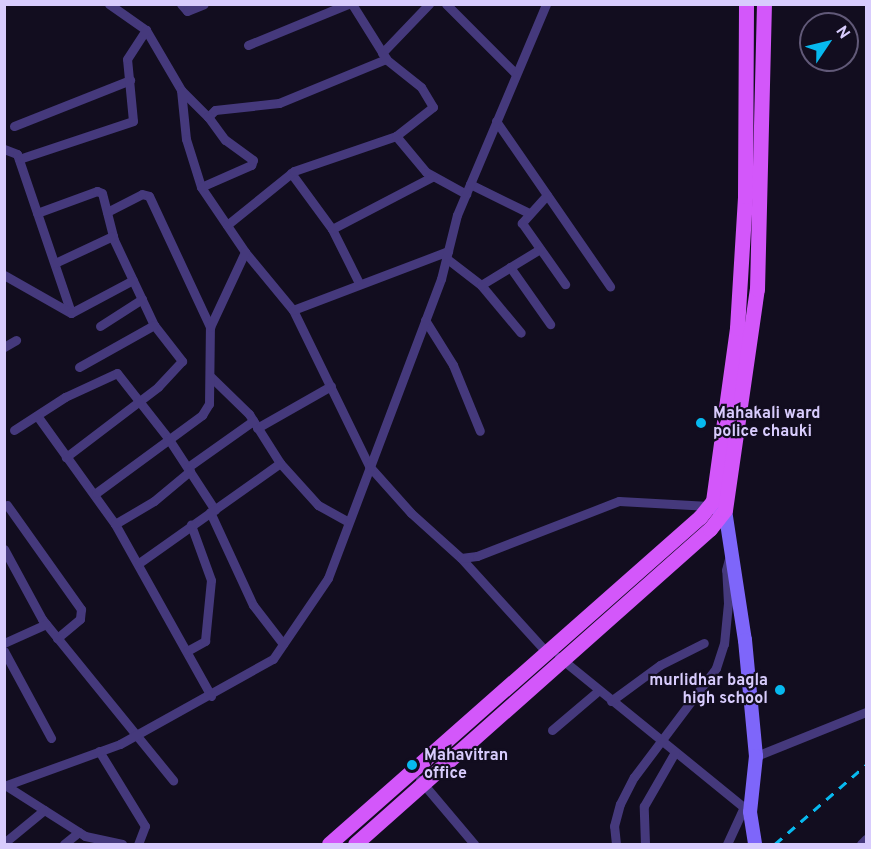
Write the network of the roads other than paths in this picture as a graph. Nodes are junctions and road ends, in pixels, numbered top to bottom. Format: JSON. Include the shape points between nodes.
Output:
{"nodes":[{"id":1,"x":109,"y":4,"type":"edge"},
{"id":2,"x":181,"y":4,"type":"edge"},
{"id":3,"x":204,"y":4,"type":"edge"},
{"id":4,"x":350,"y":4,"type":"edge"},
{"id":5,"x":429,"y":4,"type":"edge"},
{"id":6,"x":446,"y":4,"type":"edge"},
{"id":7,"x":546,"y":4,"type":"edge"},
{"id":8,"x":746,"y":4,"type":"edge"},
{"id":9,"x":764,"y":4,"type":"edge"},
{"id":10,"x":146,"y":30,"type":"junction"},
{"id":11,"x":248,"y":45,"type":"dead end"},
{"id":12,"x":384,"y":56,"type":"junction"},
{"id":13,"x":515,"y":73,"type":"junction"},
{"id":14,"x":130,"y":80,"type":"junction"},
{"id":15,"x":181,"y":90,"type":"junction"},
{"id":16,"x":208,"y":117,"type":"junction"},
{"id":17,"x":496,"y":121,"type":"junction"},
{"id":18,"x":14,"y":126,"type":"dead end"},
{"id":19,"x":396,"y":136,"type":"junction"},
{"id":20,"x":4,"y":149,"type":"edge"},
{"id":21,"x":19,"y":159,"type":"junction"},
{"id":22,"x":291,"y":173,"type":"junction"},
{"id":23,"x":432,"y":177,"type":"junction"},
{"id":24,"x":470,"y":184,"type":"junction"},
{"id":25,"x":201,"y":187,"type":"junction"},
{"id":26,"x":466,"y":194,"type":"junction"},
{"id":27,"x":547,"y":195,"type":"junction"},
{"id":28,"x":107,"y":212,"type":"junction"},
{"id":29,"x":37,"y":213,"type":"junction"},
{"id":30,"x":529,"y":213,"type":"junction"},
{"id":31,"x":227,"y":225,"type":"junction"},
{"id":32,"x":332,"y":229,"type":"junction"},
{"id":33,"x":113,"y":236,"type":"junction"},
{"id":34,"x":540,"y":249,"type":"junction"},
{"id":35,"x":245,"y":252,"type":"junction"},
{"id":36,"x":447,"y":254,"type":"junction"},
{"id":37,"x":55,"y":263,"type":"junction"},
{"id":38,"x":510,"y":267,"type":"junction"},
{"id":39,"x":4,"y":275,"type":"edge"},
{"id":40,"x":133,"y":280,"type":"junction"},
{"id":41,"x":359,"y":283,"type":"junction"},
{"id":42,"x":565,"y":284,"type":"dead end"},
{"id":43,"x":480,"y":285,"type":"junction"},
{"id":44,"x":610,"y":286,"type":"dead end"},
{"id":45,"x":142,"y":299,"type":"junction"},
{"id":46,"x":293,"y":310,"type":"junction"},
{"id":47,"x":71,"y":312,"type":"junction"},
{"id":48,"x":425,"y":320,"type":"junction"},
{"id":49,"x":550,"y":324,"type":"dead end"},
{"id":50,"x":154,"y":325,"type":"junction"},
{"id":51,"x":100,"y":326,"type":"dead end"},
{"id":52,"x":210,"y":327,"type":"junction"},
{"id":53,"x":521,"y":333,"type":"dead end"},
{"id":54,"x":16,"y":340,"type":"dead end"},
{"id":55,"x":4,"y":347,"type":"edge"},
{"id":56,"x":79,"y":367,"type":"dead end"},
{"id":57,"x":211,"y":377,"type":"junction"},
{"id":58,"x":331,"y":386,"type":"junction"},
{"id":59,"x":139,"y":402,"type":"junction"},
{"id":60,"x":38,"y":417,"type":"junction"},
{"id":61,"x":255,"y":424,"type":"junction"},
{"id":62,"x":14,"y":430,"type":"dead end"},
{"id":63,"x":480,"y":431,"type":"dead end"},
{"id":64,"x":168,"y":438,"type":"junction"},
{"id":65,"x":66,"y":457,"type":"junction"},
{"id":66,"x":280,"y":463,"type":"junction"},
{"id":67,"x":369,"y":466,"type":"junction"},
{"id":68,"x":189,"y":469,"type":"junction"},
{"id":69,"x":96,"y":493,"type":"junction"},
{"id":70,"x":8,"y":505,"type":"dead end"},
{"id":71,"x":710,"y":506,"type":"junction"},
{"id":72,"x":725,"y":510,"type":"junction"},
{"id":73,"x":213,"y":511,"type":"junction"},
{"id":74,"x":347,"y":522,"type":"junction"},
{"id":75,"x":116,"y":524,"type":"junction"},
{"id":76,"x":191,"y":525,"type":"junction"},
{"id":77,"x":4,"y":549,"type":"edge"},
{"id":78,"x":732,"y":550,"type":"junction"},
{"id":79,"x":461,"y":558,"type":"junction"},
{"id":80,"x":139,"y":563,"type":"junction"},
{"id":81,"x":46,"y":624,"type":"junction"},
{"id":82,"x":57,"y":638,"type":"junction"},
{"id":83,"x":4,"y":643,"type":"edge"},
{"id":84,"x":704,"y":643,"type":"dead end"},
{"id":85,"x":283,"y":644,"type":"junction"},
{"id":86,"x":4,"y":651,"type":"edge"},
{"id":87,"x":187,"y":651,"type":"junction"},
{"id":88,"x":553,"y":654,"type":"junction"},
{"id":89,"x":598,"y":691,"type":"junction"},
{"id":90,"x":211,"y":696,"type":"junction"},
{"id":91,"x":611,"y":701,"type":"junction"},
{"id":92,"x":867,"y":712,"type":"edge"},
{"id":93,"x":552,"y":730,"type":"dead end"},
{"id":94,"x":134,"y":735,"type":"junction"},
{"id":95,"x":51,"y":738,"type":"dead end"},
{"id":96,"x":661,"y":741,"type":"junction"},
{"id":97,"x":99,"y":751,"type":"junction"},
{"id":98,"x":675,"y":753,"type":"junction"},
{"id":99,"x":756,"y":756,"type":"junction"},
{"id":100,"x":411,"y":771,"type":"junction"},
{"id":101,"x":173,"y":780,"type":"dead end"},
{"id":102,"x":423,"y":783,"type":"junction"},
{"id":103,"x":5,"y":784,"type":"edge"},
{"id":104,"x":747,"y":809,"type":"junction"},
{"id":105,"x":44,"y":810,"type":"junction"},
{"id":106,"x":79,"y":832,"type":"junction"},
{"id":107,"x":867,"y":839,"type":"edge"},
{"id":108,"x":4,"y":843,"type":"edge"},
{"id":109,"x":106,"y":843,"type":"edge"},
{"id":110,"x":64,"y":844,"type":"edge"},
{"id":111,"x":122,"y":844,"type":"edge"},
{"id":112,"x":138,"y":844,"type":"edge"},
{"id":113,"x":329,"y":844,"type":"edge"},
{"id":114,"x":355,"y":844,"type":"edge"},
{"id":115,"x":474,"y":844,"type":"edge"},
{"id":116,"x":616,"y":844,"type":"edge"},
{"id":117,"x":645,"y":844,"type":"edge"},
{"id":118,"x":726,"y":844,"type":"edge"},
{"id":119,"x":755,"y":844,"type":"edge"},
{"id":120,"x":861,"y":844,"type":"edge"}],
"edges":[{"from":1,"to":10,"type":"street"},
{"from":2,"to":3,"type":"street","via":[[188,11]]},
{"from":4,"to":11,"type":"street"},
{"from":4,"to":12,"type":"street"},
{"from":5,"to":12,"type":"street"},
{"from":6,"to":13,"type":"street"},
{"from":7,"to":13,"type":"street"},
{"from":8,"to":71,"type":"main road","via":[[745,196],[737,328],[718,485]]},
{"from":9,"to":72,"type":"main road","via":[[757,289],[732,483]]},
{"from":10,"to":14,"type":"street","via":[[128,55]]},
{"from":10,"to":15,"type":"street"},
{"from":12,"to":16,"type":"street","via":[[279,103],[215,110]]},
{"from":12,"to":19,"type":"street","via":[[421,87],[433,106]]},
{"from":13,"to":17,"type":"street"},
{"from":14,"to":18,"type":"street"},
{"from":14,"to":21,"type":"street","via":[[135,116],[131,123]]},
{"from":15,"to":16,"type":"street"},
{"from":15,"to":25,"type":"street","via":[[186,140]]},
{"from":16,"to":25,"type":"street","via":[[225,140],[253,160],[251,165]]},
{"from":17,"to":24,"type":"street"},
{"from":17,"to":27,"type":"street"},
{"from":19,"to":22,"type":"street"},
{"from":19,"to":23,"type":"street"},
{"from":20,"to":21,"type":"street","via":[[13,150]]},
{"from":21,"to":29,"type":"street"},
{"from":22,"to":31,"type":"street"},
{"from":22,"to":32,"type":"street"},
{"from":23,"to":26,"type":"street"},
{"from":23,"to":32,"type":"street"},
{"from":24,"to":26,"type":"street"},
{"from":24,"to":30,"type":"street"},
{"from":25,"to":31,"type":"street"},
{"from":26,"to":36,"type":"street"},
{"from":27,"to":30,"type":"street"},
{"from":27,"to":44,"type":"street"},
{"from":28,"to":29,"type":"street","via":[[103,195],[97,191]]},
{"from":28,"to":33,"type":"street"},
{"from":28,"to":52,"type":"street","via":[[142,194],[149,196]]},
{"from":29,"to":37,"type":"street"},
{"from":30,"to":34,"type":"street","via":[[522,223]]},
{"from":31,"to":35,"type":"street"},
{"from":32,"to":41,"type":"street"},
{"from":33,"to":37,"type":"street"},
{"from":33,"to":40,"type":"street"},
{"from":34,"to":38,"type":"street"},
{"from":34,"to":42,"type":"street"},
{"from":35,"to":46,"type":"street"},
{"from":35,"to":52,"type":"street"},
{"from":36,"to":41,"type":"street"},
{"from":36,"to":43,"type":"street"},
{"from":36,"to":48,"type":"street"},
{"from":37,"to":47,"type":"street"},
{"from":38,"to":43,"type":"street"},
{"from":38,"to":49,"type":"street"},
{"from":39,"to":47,"type":"street"},
{"from":40,"to":45,"type":"street"},
{"from":40,"to":47,"type":"street"},
{"from":41,"to":46,"type":"street"},
{"from":43,"to":53,"type":"street"},
{"from":45,"to":50,"type":"street"},
{"from":45,"to":51,"type":"street"},
{"from":46,"to":58,"type":"street"},
{"from":48,"to":63,"type":"street","via":[[453,364]]},
{"from":48,"to":67,"type":"street"},
{"from":50,"to":56,"type":"street"},
{"from":50,"to":59,"type":"street","via":[[182,363]]},
{"from":52,"to":57,"type":"street"},
{"from":54,"to":55,"type":"street"},
{"from":57,"to":61,"type":"street"},
{"from":57,"to":64,"type":"street","via":[[209,404],[202,415]]},
{"from":58,"to":61,"type":"street"},
{"from":58,"to":67,"type":"street"},
{"from":59,"to":60,"type":"street","via":[[116,372]]},
{"from":59,"to":64,"type":"street"},
{"from":59,"to":65,"type":"street"},
{"from":60,"to":62,"type":"street"},
{"from":60,"to":65,"type":"street"},
{"from":61,"to":66,"type":"street"},
{"from":61,"to":68,"type":"street"},
{"from":64,"to":68,"type":"street"},
{"from":64,"to":69,"type":"street"},
{"from":65,"to":69,"type":"street"},
{"from":66,"to":73,"type":"street"},
{"from":66,"to":74,"type":"street","via":[[324,510]]},
{"from":67,"to":74,"type":"street"},
{"from":67,"to":79,"type":"street","via":[[411,513]]},
{"from":68,"to":73,"type":"street"},
{"from":68,"to":75,"type":"street","via":[[154,501]]},
{"from":69,"to":75,"type":"street"},
{"from":70,"to":82,"type":"street","via":[[81,609],[80,619]]},
{"from":71,"to":72,"type":"main road"},
{"from":71,"to":79,"type":"street","via":[[619,501]]},
{"from":71,"to":88,"type":"main road"},
{"from":72,"to":78,"type":"main road"},
{"from":72,"to":88,"type":"main road","via":[[710,529]]},
{"from":73,"to":76,"type":"street"},
{"from":73,"to":85,"type":"street","via":[[253,605]]},
{"from":74,"to":85,"type":"street","via":[[328,578]]},
{"from":75,"to":80,"type":"street"},
{"from":76,"to":80,"type":"street"},
{"from":76,"to":87,"type":"street","via":[[211,580],[205,640]]},
{"from":77,"to":81,"type":"street"},
{"from":78,"to":96,"type":"street","via":[[726,570],[724,644],[716,668]]},
{"from":78,"to":99,"type":"main road"},
{"from":79,"to":88,"type":"street"},
{"from":80,"to":87,"type":"street"},
{"from":81,"to":82,"type":"street"},
{"from":81,"to":83,"type":"street"},
{"from":82,"to":94,"type":"street"},
{"from":84,"to":91,"type":"street","via":[[660,665]]},
{"from":85,"to":90,"type":"street","via":[[273,659]]},
{"from":86,"to":95,"type":"street"},
{"from":87,"to":90,"type":"street"},
{"from":88,"to":89,"type":"street"},
{"from":88,"to":100,"type":"main road"},
{"from":88,"to":102,"type":"main road"},
{"from":89,"to":91,"type":"street"},
{"from":89,"to":93,"type":"street"},
{"from":90,"to":94,"type":"street"},
{"from":91,"to":96,"type":"street"},
{"from":92,"to":99,"type":"street"},
{"from":94,"to":97,"type":"street"},
{"from":94,"to":101,"type":"street"},
{"from":96,"to":98,"type":"street"},
{"from":96,"to":116,"type":"street","via":[[633,777],[620,804],[614,826]]},
{"from":97,"to":103,"type":"street"},
{"from":97,"to":112,"type":"street","via":[[145,826]]},
{"from":98,"to":104,"type":"street"},
{"from":98,"to":117,"type":"street","via":[[644,806]]},
{"from":99,"to":104,"type":"main road"},
{"from":100,"to":102,"type":"street"},
{"from":100,"to":113,"type":"main road"},
{"from":102,"to":114,"type":"main road"},
{"from":102,"to":115,"type":"street"},
{"from":103,"to":105,"type":"street"},
{"from":104,"to":118,"type":"street"},
{"from":104,"to":119,"type":"main road"},
{"from":105,"to":106,"type":"street"},
{"from":105,"to":108,"type":"street"},
{"from":106,"to":109,"type":"street"},
{"from":106,"to":110,"type":"street"},
{"from":107,"to":120,"type":"street"},
{"from":109,"to":111,"type":"street"}]}
